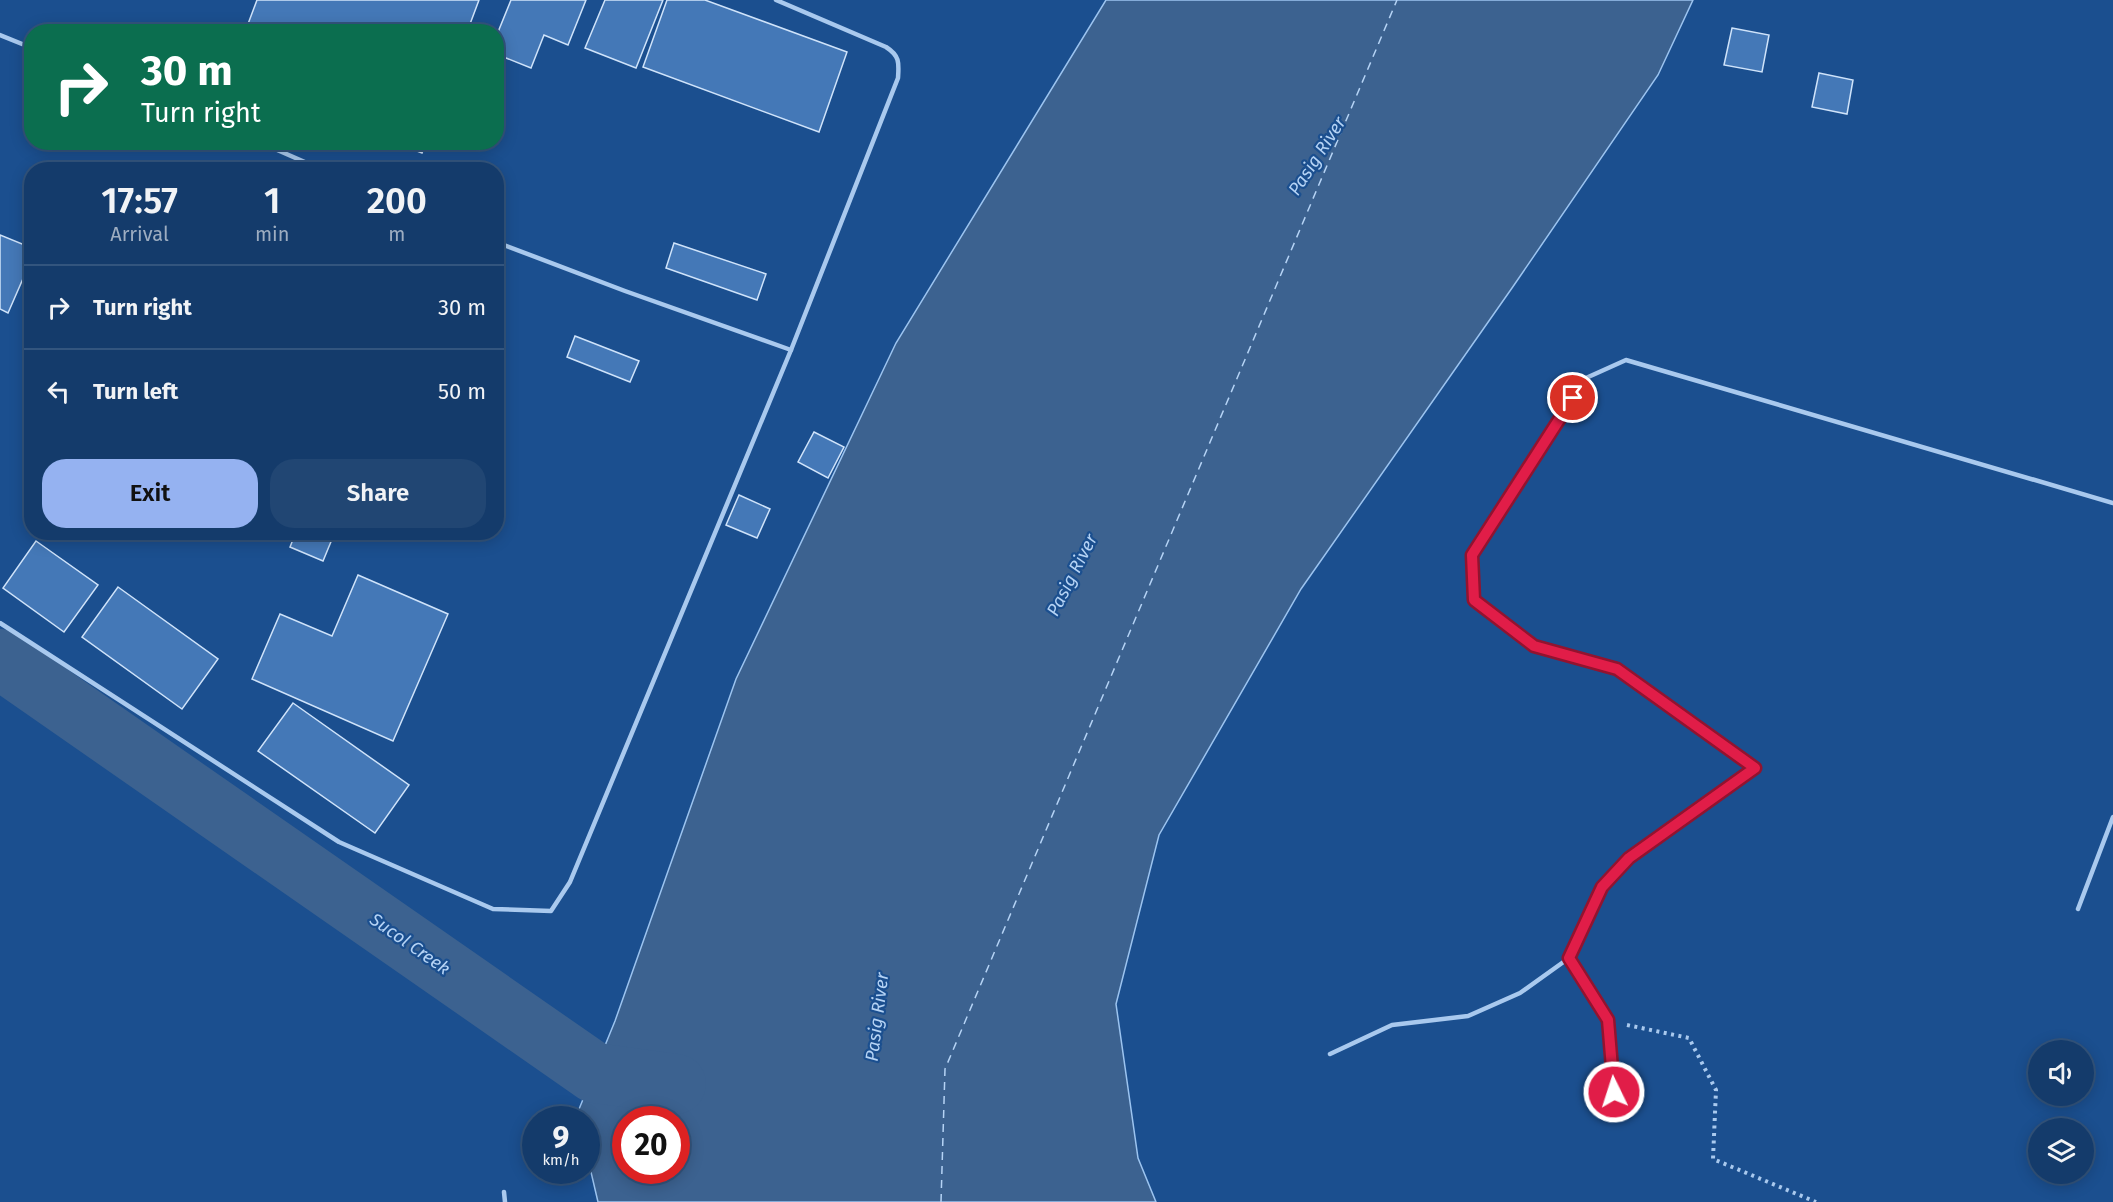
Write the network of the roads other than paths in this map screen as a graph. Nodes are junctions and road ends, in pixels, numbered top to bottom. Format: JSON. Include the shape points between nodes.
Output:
{"nodes":[{"id":1,"x":776,"y":0,"type":"edge"},
{"id":2,"x":0,"y":35,"type":"edge"},
{"id":3,"x":24,"y":45,"type":"edge"},
{"id":4,"x":277,"y":150,"type":"edge"},
{"id":5,"x":305,"y":162,"type":"edge"},
{"id":6,"x":504,"y":245,"type":"edge"},
{"id":7,"x":792,"y":350,"type":"junction"},
{"id":8,"x":2113,"y":503,"type":"edge"},
{"id":9,"x":0,"y":623,"type":"edge"},
{"id":10,"x":2113,"y":817,"type":"edge"},
{"id":11,"x":2078,"y":909,"type":"dead end"},
{"id":12,"x":1569,"y":958,"type":"junction"},
{"id":13,"x":1330,"y":1054,"type":"dead end"},
{"id":14,"x":1614,"y":1092,"type":"dead end"},
{"id":15,"x":504,"y":1192,"type":"dead end"},
{"id":16,"x":505,"y":1202,"type":"edge"}],
"edges":[{"from":1,"to":7,"type":"lane","via":[[886,46],[896,54],[899,66],[898,78]]},
{"from":2,"to":3,"type":"lane"},
{"from":4,"to":5,"type":"lane"},
{"from":6,"to":7,"type":"lane"},
{"from":7,"to":9,"type":"lane","via":[[570,882],[551,911],[493,909],[339,842]]},
{"from":8,"to":12,"type":"lane","via":[[1626,360],[1586,378],[1472,555],[1474,600],[1534,646],[1617,669],[1755,768],[1629,858],[1602,887]]},
{"from":10,"to":11,"type":"lane"},
{"from":12,"to":13,"type":"lane","via":[[1520,993],[1468,1016],[1392,1025]]},
{"from":12,"to":14,"type":"lane","via":[[1608,1020]]},
{"from":15,"to":16,"type":"lane"}]}
